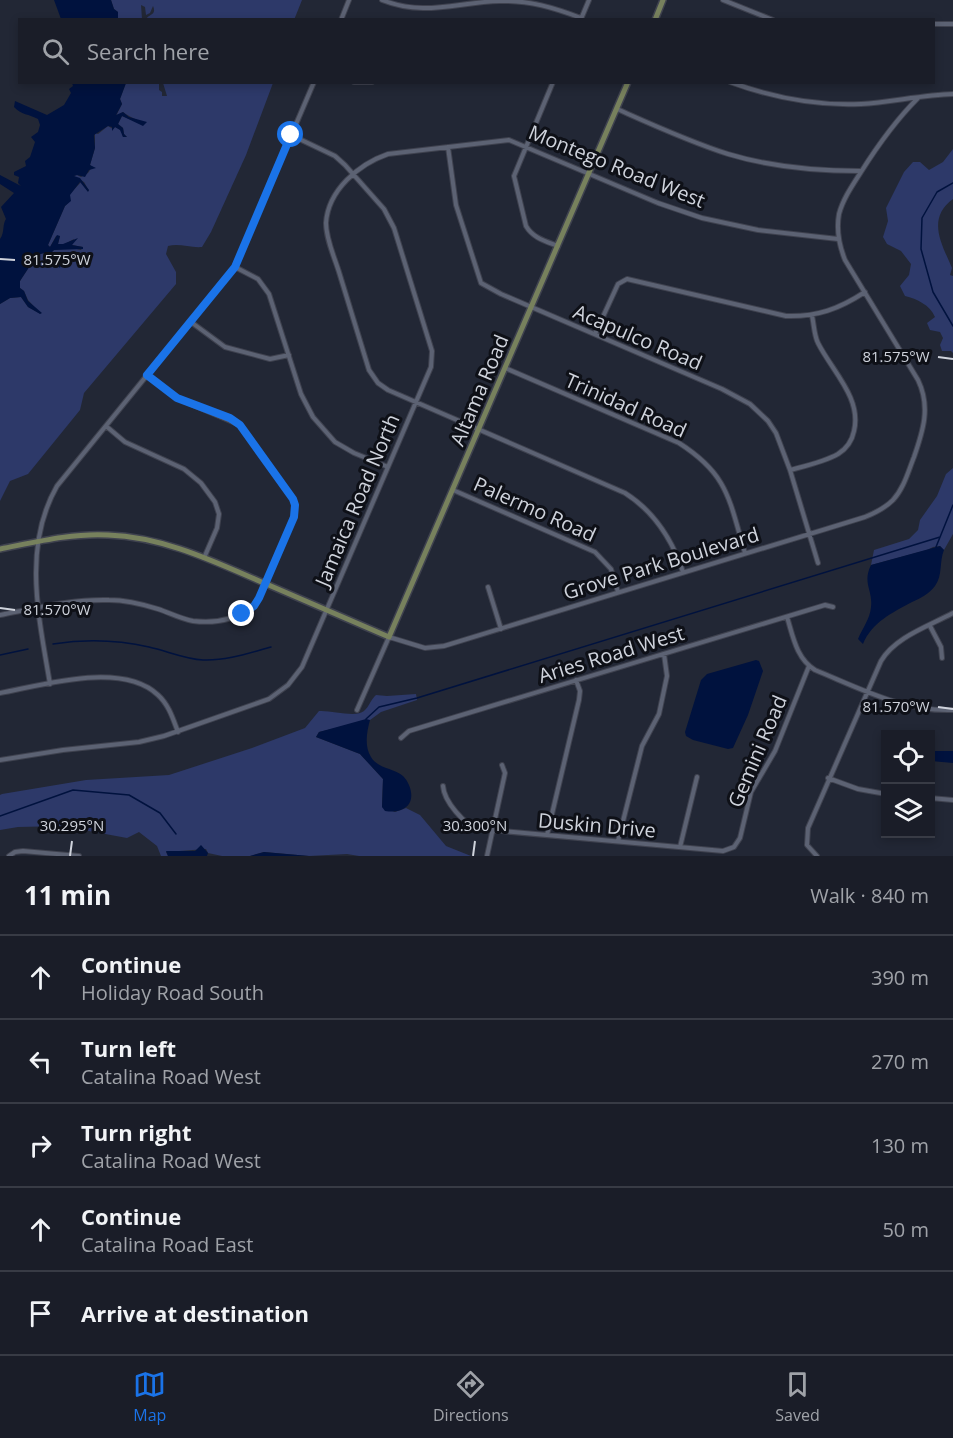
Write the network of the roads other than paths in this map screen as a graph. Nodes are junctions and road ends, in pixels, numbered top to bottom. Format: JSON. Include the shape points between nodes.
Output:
{"nodes":[{"id":1,"x":349,"y":0,"type":"edge"},
{"id":2,"x":382,"y":0,"type":"edge"},
{"id":3,"x":589,"y":0,"type":"edge"},
{"id":4,"x":663,"y":0,"type":"edge"},
{"id":5,"x":723,"y":0,"type":"edge"},
{"id":6,"x":342,"y":18,"type":"edge"},
{"id":7,"x":578,"y":18,"type":"edge"},
{"id":8,"x":581,"y":18,"type":"edge"},
{"id":9,"x":656,"y":18,"type":"edge"},
{"id":10,"x":768,"y":18,"type":"edge"},
{"id":11,"x":935,"y":24,"type":"edge"},
{"id":12,"x":953,"y":24,"type":"edge"},
{"id":13,"x":313,"y":84,"type":"edge"},
{"id":14,"x":553,"y":84,"type":"edge"},
{"id":15,"x":627,"y":84,"type":"edge"},
{"id":16,"x":736,"y":84,"type":"edge"},
{"id":17,"x":953,"y":94,"type":"edge"},
{"id":18,"x":918,"y":98,"type":"junction"},
{"id":19,"x":617,"y":109,"type":"junction"},
{"id":20,"x":291,"y":135,"type":"junction"},
{"id":21,"x":526,"y":146,"type":"junction"},
{"id":22,"x":448,"y":147,"type":"junction"},
{"id":23,"x":861,"y":171,"type":"junction"},
{"id":24,"x":589,"y":173,"type":"junction"},
{"id":25,"x":353,"y":174,"type":"junction"},
{"id":26,"x":838,"y":239,"type":"junction"},
{"id":27,"x":558,"y":246,"type":"junction"},
{"id":28,"x":235,"y":267,"type":"junction"},
{"id":29,"x":865,"y":292,"type":"junction"},
{"id":30,"x":531,"y":307,"type":"junction"},
{"id":31,"x":812,"y":316,"type":"junction"},
{"id":32,"x":191,"y":322,"type":"junction"},
{"id":33,"x":595,"y":334,"type":"junction"},
{"id":34,"x":289,"y":355,"type":"junction"},
{"id":35,"x":505,"y":368,"type":"junction"},
{"id":36,"x":147,"y":375,"type":"junction"},
{"id":37,"x":416,"y":402,"type":"junction"},
{"id":38,"x":106,"y":426,"type":"junction"},
{"id":39,"x":478,"y":429,"type":"junction"},
{"id":40,"x":388,"y":467,"type":"junction"},
{"id":41,"x":790,"y":470,"type":"junction"},
{"id":42,"x":452,"y":489,"type":"junction"},
{"id":43,"x":809,"y":534,"type":"junction"},
{"id":44,"x":37,"y":542,"type":"junction"},
{"id":45,"x":0,"y":549,"type":"edge"},
{"id":46,"x":745,"y":554,"type":"junction"},
{"id":47,"x":204,"y":558,"type":"junction"},
{"id":48,"x":818,"y":563,"type":"dead end"},
{"id":49,"x":683,"y":572,"type":"junction"},
{"id":50,"x":266,"y":584,"type":"junction"},
{"id":51,"x":488,"y":587,"type":"dead end"},
{"id":52,"x":618,"y":592,"type":"junction"},
{"id":53,"x":833,"y":607,"type":"dead end"},
{"id":54,"x":37,"y":608,"type":"junction"},
{"id":55,"x":326,"y":610,"type":"junction"},
{"id":56,"x":953,"y":613,"type":"edge"},
{"id":57,"x":0,"y":615,"type":"edge"},
{"id":58,"x":787,"y":617,"type":"junction"},
{"id":59,"x":930,"y":626,"type":"junction"},
{"id":60,"x":501,"y":628,"type":"junction"},
{"id":61,"x":389,"y":637,"type":"junction"},
{"id":62,"x":664,"y":654,"type":"junction"},
{"id":63,"x":942,"y":658,"type":"dead end"},
{"id":64,"x":809,"y":666,"type":"junction"},
{"id":65,"x":576,"y":680,"type":"junction"},
{"id":66,"x":50,"y":684,"type":"junction"},
{"id":67,"x":868,"y":692,"type":"junction"},
{"id":68,"x":0,"y":693,"type":"edge"},
{"id":69,"x":357,"y":710,"type":"dead end"},
{"id":70,"x":953,"y":710,"type":"edge"},
{"id":71,"x":178,"y":732,"type":"junction"},
{"id":72,"x":401,"y":738,"type":"dead end"},
{"id":73,"x":0,"y":760,"type":"edge"},
{"id":74,"x":502,"y":765,"type":"dead end"},
{"id":75,"x":697,"y":777,"type":"dead end"},
{"id":76,"x":828,"y":778,"type":"junction"},
{"id":77,"x":443,"y":786,"type":"dead end"},
{"id":78,"x":881,"y":793,"type":"edge"},
{"id":79,"x":935,"y":798,"type":"edge"},
{"id":80,"x":953,"y":800,"type":"edge"},
{"id":81,"x":491,"y":830,"type":"junction"},
{"id":82,"x":547,"y":835,"type":"junction"},
{"id":83,"x":618,"y":841,"type":"junction"},
{"id":84,"x":680,"y":847,"type":"junction"},
{"id":85,"x":734,"y":847,"type":"joint"},
{"id":86,"x":60,"y":855,"type":"edge"},
{"id":87,"x":815,"y":855,"type":"edge"},
{"id":88,"x":9,"y":856,"type":"edge"},
{"id":89,"x":79,"y":856,"type":"edge"},
{"id":90,"x":487,"y":856,"type":"edge"}],
"edges":[{"from":1,"to":6,"type":"street"},
{"from":2,"to":7,"type":"street","via":[[418,10],[513,1],[543,5]]},
{"from":3,"to":8,"type":"street"},
{"from":4,"to":9,"type":"street"},
{"from":5,"to":10,"type":"street"},
{"from":11,"to":12,"type":"street"},
{"from":13,"to":20,"type":"street"},
{"from":14,"to":21,"type":"street"},
{"from":15,"to":19,"type":"street","name":"Altama Road"},
{"from":16,"to":18,"type":"street","via":[[807,101],[860,104]]},
{"from":17,"to":18,"type":"street"},
{"from":18,"to":23,"type":"street","name":"Grove Park Boulevard","via":[[885,133]]},
{"from":19,"to":23,"type":"street","via":[[699,144],[745,158],[800,168]]},
{"from":19,"to":24,"type":"street","name":"Altama Road"},
{"from":20,"to":25,"type":"street","name":"Jamaica Road North","via":[[325,150]]},
{"from":20,"to":28,"type":"street"},
{"from":21,"to":22,"type":"street","name":"Montego Road West","via":[[504,140]]},
{"from":21,"to":24,"type":"street","name":"Montego Road West"},
{"from":21,"to":27,"type":"street","via":[[514,176],[526,226],[533,236]]},
{"from":22,"to":25,"type":"street","name":"Montego Road West","via":[[388,154]]},
{"from":22,"to":30,"type":"street","name":"Acapulco Road","via":[[456,205],[481,283]]},
{"from":23,"to":26,"type":"street","name":"Grove Park Boulevard","via":[[840,211]]},
{"from":24,"to":26,"type":"street","name":"Montego Road West","via":[[702,218],[758,230]]},
{"from":24,"to":27,"type":"street","name":"Altama Road"},
{"from":25,"to":37,"type":"street","name":"Jamaica Road North","via":[[390,218],[432,351],[431,367]]},
{"from":25,"to":37,"type":"street","name":"Montego Road West","via":[[329,207],[328,238],[370,373],[378,383]]},
{"from":26,"to":29,"type":"street","name":"Grove Park Boulevard","via":[[845,260]]},
{"from":27,"to":30,"type":"street","name":"Altama Road"},
{"from":28,"to":32,"type":"street"},
{"from":28,"to":34,"type":"street","via":[[258,279],[269,294]]},
{"from":29,"to":31,"type":"street","via":[[835,310]]},
{"from":29,"to":43,"type":"street","name":"Grove Park Boulevard","via":[[920,384],[926,408],[924,428],[902,487],[887,505],[865,517]]},
{"from":30,"to":33,"type":"street","name":"Acapulco Road"},
{"from":30,"to":35,"type":"street","name":"Altama Road"},
{"from":31,"to":33,"type":"street","via":[[776,315],[631,278],[618,284]]},
{"from":31,"to":41,"type":"street","via":[[817,341],[851,399],[856,422],[851,440],[841,452]]},
{"from":32,"to":34,"type":"street","via":[[219,345],[270,360]]},
{"from":32,"to":36,"type":"street"},
{"from":33,"to":41,"type":"street","name":"Acapulco Road","via":[[750,404],[776,433]]},
{"from":34,"to":40,"type":"street","via":[[301,394],[321,427],[345,448]]},
{"from":35,"to":39,"type":"street","name":"Altama Road"},
{"from":35,"to":46,"type":"street","name":"Trinidad Road","via":[[679,442],[698,456],[723,484]]},
{"from":36,"to":38,"type":"street"},
{"from":36,"to":50,"type":"street","via":[[177,398],[240,425],[290,495],[294,514]]},
{"from":37,"to":39,"type":"street","name":"Montego Road West"},
{"from":37,"to":40,"type":"street","name":"Jamaica Road North"},
{"from":38,"to":44,"type":"street","via":[[54,491]]},
{"from":38,"to":47,"type":"street","via":[[125,442],[184,469],[201,483],[219,514]]},
{"from":39,"to":42,"type":"street","name":"Altama Road"},
{"from":39,"to":49,"type":"street","name":"Montego Road West","via":[[637,500],[660,523]]},
{"from":40,"to":55,"type":"street","name":"Jamaica Road North"},
{"from":41,"to":43,"type":"street","name":"Acapulco Road"},
{"from":42,"to":52,"type":"street","name":"Palermo Road","via":[[595,552],[611,569]]},
{"from":42,"to":61,"type":"street","name":"Altama Road"},
{"from":43,"to":46,"type":"street","name":"Grove Park Boulevard"},
{"from":43,"to":48,"type":"street","name":"Acapulco Road"},
{"from":44,"to":45,"type":"street","name":"Grove Park Boulevard"},
{"from":44,"to":47,"type":"street","name":"Grove Park Boulevard","via":[[86,535],[130,537]]},
{"from":44,"to":54,"type":"street"},
{"from":46,"to":49,"type":"street","name":"Grove Park Boulevard"},
{"from":47,"to":50,"type":"street","name":"Grove Park Boulevard"},
{"from":49,"to":52,"type":"street","name":"Grove Park Boulevard"},
{"from":50,"to":54,"type":"street","via":[[249,610],[217,621],[194,621],[115,600]]},
{"from":50,"to":55,"type":"street","name":"Grove Park Boulevard"},
{"from":51,"to":60,"type":"street"},
{"from":52,"to":60,"type":"street","name":"Grove Park Boulevard"},
{"from":53,"to":58,"type":"street","name":"Aries Road West","via":[[825,605]]},
{"from":54,"to":57,"type":"street"},
{"from":54,"to":66,"type":"street"},
{"from":55,"to":61,"type":"street","name":"Grove Park Boulevard"},
{"from":55,"to":71,"type":"street","name":"Jamaica Road North","via":[[302,667],[279,693],[259,704]]},
{"from":56,"to":59,"type":"street"},
{"from":58,"to":62,"type":"street","name":"Aries Road West"},
{"from":58,"to":64,"type":"street","via":[[798,653]]},
{"from":59,"to":63,"type":"street"},
{"from":59,"to":67,"type":"street","via":[[890,649]]},
{"from":60,"to":61,"type":"street","name":"Grove Park Boulevard","via":[[435,648]]},
{"from":61,"to":69,"type":"street","name":"Altama Road"},
{"from":62,"to":65,"type":"street","name":"Aries Road West"},
{"from":62,"to":83,"type":"street","via":[[667,676],[659,714],[642,746]]},
{"from":64,"to":67,"type":"street"},
{"from":64,"to":85,"type":"street","name":"Gemini Road","via":[[775,751],[752,792]]},
{"from":65,"to":72,"type":"street","name":"Aries Road West","via":[[409,731]]},
{"from":65,"to":82,"type":"street","via":[[579,700]]},
{"from":66,"to":68,"type":"street"},
{"from":66,"to":71,"type":"street","via":[[102,677],[140,684],[164,701]]},
{"from":67,"to":70,"type":"street","via":[[912,707]]},
{"from":67,"to":76,"type":"street"},
{"from":71,"to":73,"type":"street","name":"Jamaica Road North","via":[[139,742]]},
{"from":74,"to":81,"type":"street","via":[[505,773]]},
{"from":75,"to":84,"type":"street"},
{"from":76,"to":78,"type":"street"},
{"from":76,"to":87,"type":"street","via":[[806,832],[807,845]]},
{"from":77,"to":81,"type":"street","name":"Duskin Drive","via":[[465,822]]},
{"from":79,"to":80,"type":"street"},
{"from":81,"to":82,"type":"street","name":"Duskin Drive"},
{"from":81,"to":90,"type":"street"},
{"from":82,"to":83,"type":"street","name":"Duskin Drive"},
{"from":83,"to":84,"type":"street","name":"Duskin Drive"},
{"from":84,"to":85,"type":"street","name":"Duskin Drive","via":[[723,851]]},
{"from":86,"to":88,"type":"street","via":[[23,851]]},
{"from":86,"to":89,"type":"street"}]}
